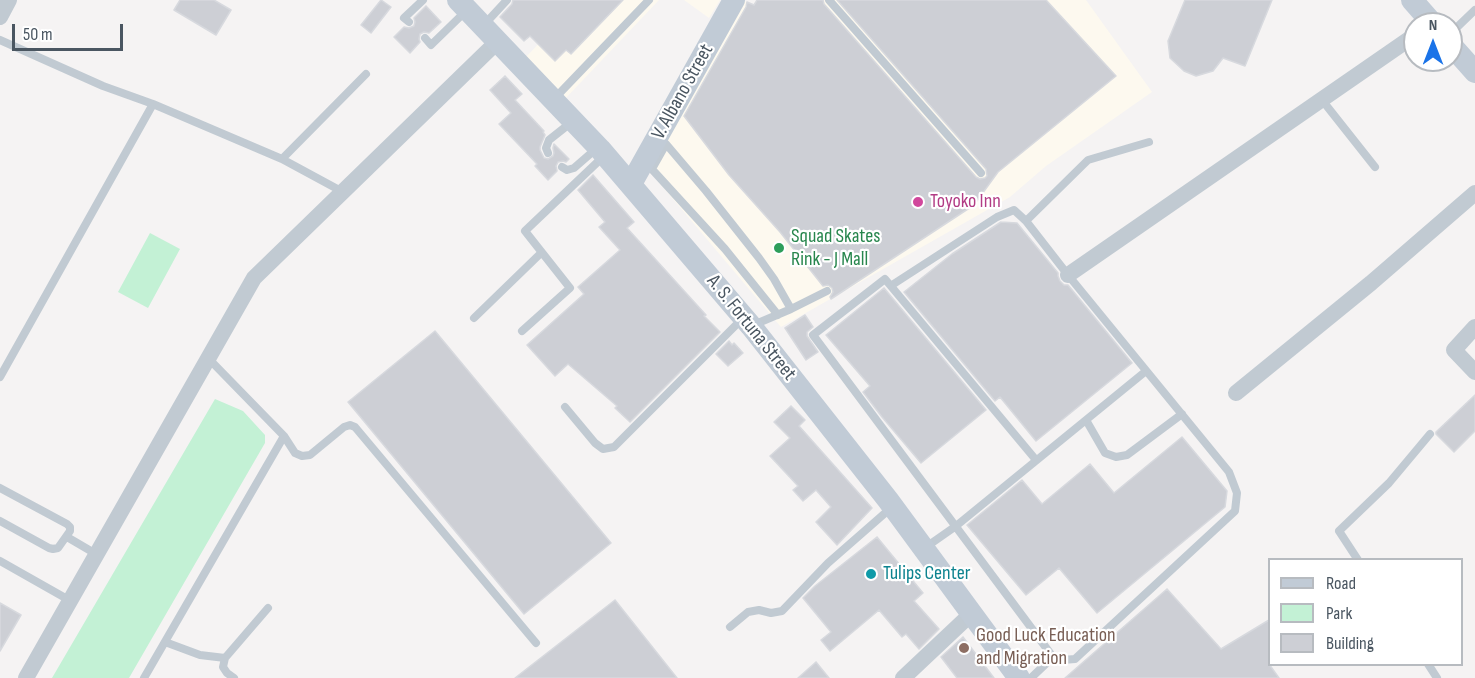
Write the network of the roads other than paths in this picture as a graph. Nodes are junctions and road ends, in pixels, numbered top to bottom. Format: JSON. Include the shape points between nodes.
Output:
{"nodes":[{"id":1,"x":9,"y":0,"type":"edge"},
{"id":2,"x":423,"y":0,"type":"edge"},
{"id":3,"x":507,"y":0,"type":"edge"},
{"id":4,"x":649,"y":0,"type":"edge"},
{"id":5,"x":734,"y":0,"type":"edge"},
{"id":6,"x":829,"y":0,"type":"edge"},
{"id":7,"x":1412,"y":0,"type":"edge"},
{"id":8,"x":1475,"y":10,"type":"edge"},
{"id":9,"x":1422,"y":12,"type":"edge"},
{"id":10,"x":0,"y":17,"type":"edge"},
{"id":11,"x":477,"y":19,"type":"edge"},
{"id":12,"x":409,"y":22,"type":"dead end"},
{"id":13,"x":1463,"y":22,"type":"edge"},
{"id":14,"x":424,"y":38,"type":"dead end"},
{"id":15,"x":0,"y":40,"type":"edge"},
{"id":16,"x":1403,"y":43,"type":"edge"},
{"id":17,"x":366,"y":74,"type":"dead end"},
{"id":18,"x":554,"y":100,"type":"junction"},
{"id":19,"x":1322,"y":100,"type":"junction"},
{"id":20,"x":153,"y":104,"type":"junction"},
{"id":21,"x":574,"y":121,"type":"junction"},
{"id":22,"x":1149,"y":142,"type":"dead end"},
{"id":23,"x":602,"y":150,"type":"junction"},
{"id":24,"x":548,"y":153,"type":"dead end"},
{"id":25,"x":282,"y":159,"type":"junction"},
{"id":26,"x":562,"y":166,"type":"dead end"},
{"id":27,"x":1375,"y":166,"type":"dead end"},
{"id":28,"x":981,"y":173,"type":"dead end"},
{"id":29,"x":643,"y":178,"type":"junction"},
{"id":30,"x":343,"y":192,"type":"junction"},
{"id":31,"x":1475,"y":193,"type":"edge"},
{"id":32,"x":1026,"y":221,"type":"junction"},
{"id":33,"x":541,"y":253,"type":"junction"},
{"id":34,"x":1068,"y":275,"type":"junction"},
{"id":35,"x":892,"y":285,"type":"junction"},
{"id":36,"x":828,"y":291,"type":"dead end"},
{"id":37,"x":791,"y":309,"type":"junction"},
{"id":38,"x":778,"y":315,"type":"junction"},
{"id":39,"x":474,"y":318,"type":"dead end"},
{"id":40,"x":747,"y":322,"type":"junction"},
{"id":41,"x":1475,"y":327,"type":"edge"},
{"id":42,"x":522,"y":331,"type":"dead end"},
{"id":43,"x":208,"y":358,"type":"junction"},
{"id":44,"x":1146,"y":372,"type":"junction"},
{"id":45,"x":1475,"y":372,"type":"edge"},
{"id":46,"x":0,"y":377,"type":"edge"},
{"id":47,"x":1236,"y":393,"type":"dead end"},
{"id":48,"x":565,"y":407,"type":"dead end"},
{"id":49,"x":1182,"y":414,"type":"junction"},
{"id":50,"x":1086,"y":420,"type":"junction"},
{"id":51,"x":1430,"y":434,"type":"dead end"},
{"id":52,"x":284,"y":436,"type":"junction"},
{"id":53,"x":1036,"y":460,"type":"junction"},
{"id":54,"x":0,"y":488,"type":"edge"},
{"id":55,"x":893,"y":507,"type":"junction"},
{"id":56,"x":0,"y":521,"type":"edge"},
{"id":57,"x":956,"y":526,"type":"junction"},
{"id":58,"x":67,"y":537,"type":"junction"},
{"id":59,"x":924,"y":549,"type":"junction"},
{"id":60,"x":96,"y":554,"type":"junction"},
{"id":61,"x":1357,"y":558,"type":"edge"},
{"id":62,"x":0,"y":561,"type":"edge"},
{"id":63,"x":69,"y":600,"type":"junction"},
{"id":64,"x":268,"y":608,"type":"dead end"},
{"id":65,"x":971,"y":614,"type":"junction"},
{"id":66,"x":730,"y":627,"type":"dead end"},
{"id":67,"x":165,"y":642,"type":"junction"},
{"id":68,"x":536,"y":643,"type":"dead end"},
{"id":69,"x":1053,"y":657,"type":"junction"},
{"id":70,"x":225,"y":658,"type":"junction"},
{"id":71,"x":26,"y":678,"type":"edge"},
{"id":72,"x":144,"y":678,"type":"edge"},
{"id":73,"x":234,"y":678,"type":"edge"},
{"id":74,"x":903,"y":678,"type":"edge"},
{"id":75,"x":1019,"y":678,"type":"edge"},
{"id":76,"x":1031,"y":678,"type":"edge"}],
"edges":[{"from":1,"to":10,"type":"street"},
{"from":2,"to":12,"type":"lane","via":[[404,18]]},
{"from":3,"to":11,"type":"lane"},
{"from":4,"to":18,"type":"lane"},
{"from":5,"to":29,"type":"main road","name":"V. Albano Street"},
{"from":6,"to":28,"type":"lane"},
{"from":7,"to":9,"type":"main road"},
{"from":8,"to":13,"type":"lane"},
{"from":11,"to":14,"type":"lane","via":[[431,45]]},
{"from":11,"to":18,"type":"main road","name":"A. S. Fortuna Street"},
{"from":11,"to":30,"type":"street"},
{"from":15,"to":20,"type":"lane"},
{"from":16,"to":19,"type":"street"},
{"from":17,"to":25,"type":"lane"},
{"from":18,"to":21,"type":"main road","name":"A. S. Fortuna Street"},
{"from":19,"to":27,"type":"lane"},
{"from":19,"to":34,"type":"street"},
{"from":20,"to":25,"type":"lane"},
{"from":20,"to":46,"type":"lane"},
{"from":21,"to":23,"type":"main road","name":"A. S. Fortuna Street"},
{"from":21,"to":24,"type":"lane","via":[[549,140]]},
{"from":22,"to":32,"type":"lane","via":[[1088,160]]},
{"from":23,"to":26,"type":"lane","via":[[574,168],[567,170]]},
{"from":23,"to":29,"type":"main road","name":"A. S. Fortuna Street"},
{"from":23,"to":33,"type":"lane","via":[[525,231]]},
{"from":25,"to":30,"type":"lane"},
{"from":29,"to":37,"type":"lane","via":[[666,144],[759,258]]},
{"from":29,"to":38,"type":"lane","via":[[725,249]]},
{"from":29,"to":40,"type":"main road","name":"A. S. Fortuna Street"},
{"from":30,"to":43,"type":"street","via":[[254,278]]},
{"from":31,"to":47,"type":"street"},
{"from":32,"to":34,"type":"lane"},
{"from":32,"to":35,"type":"lane","via":[[1014,210],[997,217]]},
{"from":33,"to":39,"type":"lane"},
{"from":33,"to":42,"type":"lane","via":[[570,288]]},
{"from":34,"to":44,"type":"lane"},
{"from":35,"to":53,"type":"lane"},
{"from":35,"to":57,"type":"lane","via":[[885,279],[813,335]]},
{"from":36,"to":37,"type":"lane"},
{"from":37,"to":38,"type":"lane"},
{"from":38,"to":40,"type":"lane"},
{"from":40,"to":48,"type":"lane","via":[[614,447],[603,449],[595,443]]},
{"from":40,"to":55,"type":"main road","name":"A. S. Fortuna Street"},
{"from":41,"to":45,"type":"street","via":[[1455,350]]},
{"from":43,"to":52,"type":"lane"},
{"from":43,"to":60,"type":"street"},
{"from":44,"to":49,"type":"lane"},
{"from":44,"to":50,"type":"lane"},
{"from":49,"to":50,"type":"lane","via":[[1127,455],[1116,457],[1105,453]]},
{"from":49,"to":69,"type":"lane","via":[[1229,472],[1238,493],[1235,511],[1075,659]]},
{"from":50,"to":53,"type":"lane"},
{"from":51,"to":61,"type":"lane","via":[[1389,483],[1339,531]]},
{"from":52,"to":67,"type":"lane"},
{"from":52,"to":68,"type":"lane","via":[[295,453],[310,455],[344,427],[356,427]]},
{"from":53,"to":57,"type":"lane"},
{"from":54,"to":58,"type":"lane","via":[[67,524]]},
{"from":55,"to":59,"type":"main road","name":"A. S. Fortuna Street"},
{"from":55,"to":66,"type":"lane","via":[[828,563],[782,611],[748,612]]},
{"from":56,"to":58,"type":"lane","via":[[53,549]]},
{"from":57,"to":59,"type":"lane"},
{"from":57,"to":69,"type":"lane"},
{"from":58,"to":60,"type":"lane"},
{"from":59,"to":65,"type":"main road","name":"A. S. Fortuna Street"},
{"from":60,"to":63,"type":"street"},
{"from":62,"to":63,"type":"lane"},
{"from":63,"to":71,"type":"street"},
{"from":64,"to":70,"type":"lane"},
{"from":65,"to":74,"type":"street"},
{"from":65,"to":75,"type":"main road","name":"A. S. Fortuna Street"},
{"from":67,"to":70,"type":"lane","via":[[200,655]]},
{"from":67,"to":72,"type":"lane"},
{"from":69,"to":76,"type":"lane"},
{"from":70,"to":73,"type":"lane","via":[[223,667]]}]}
